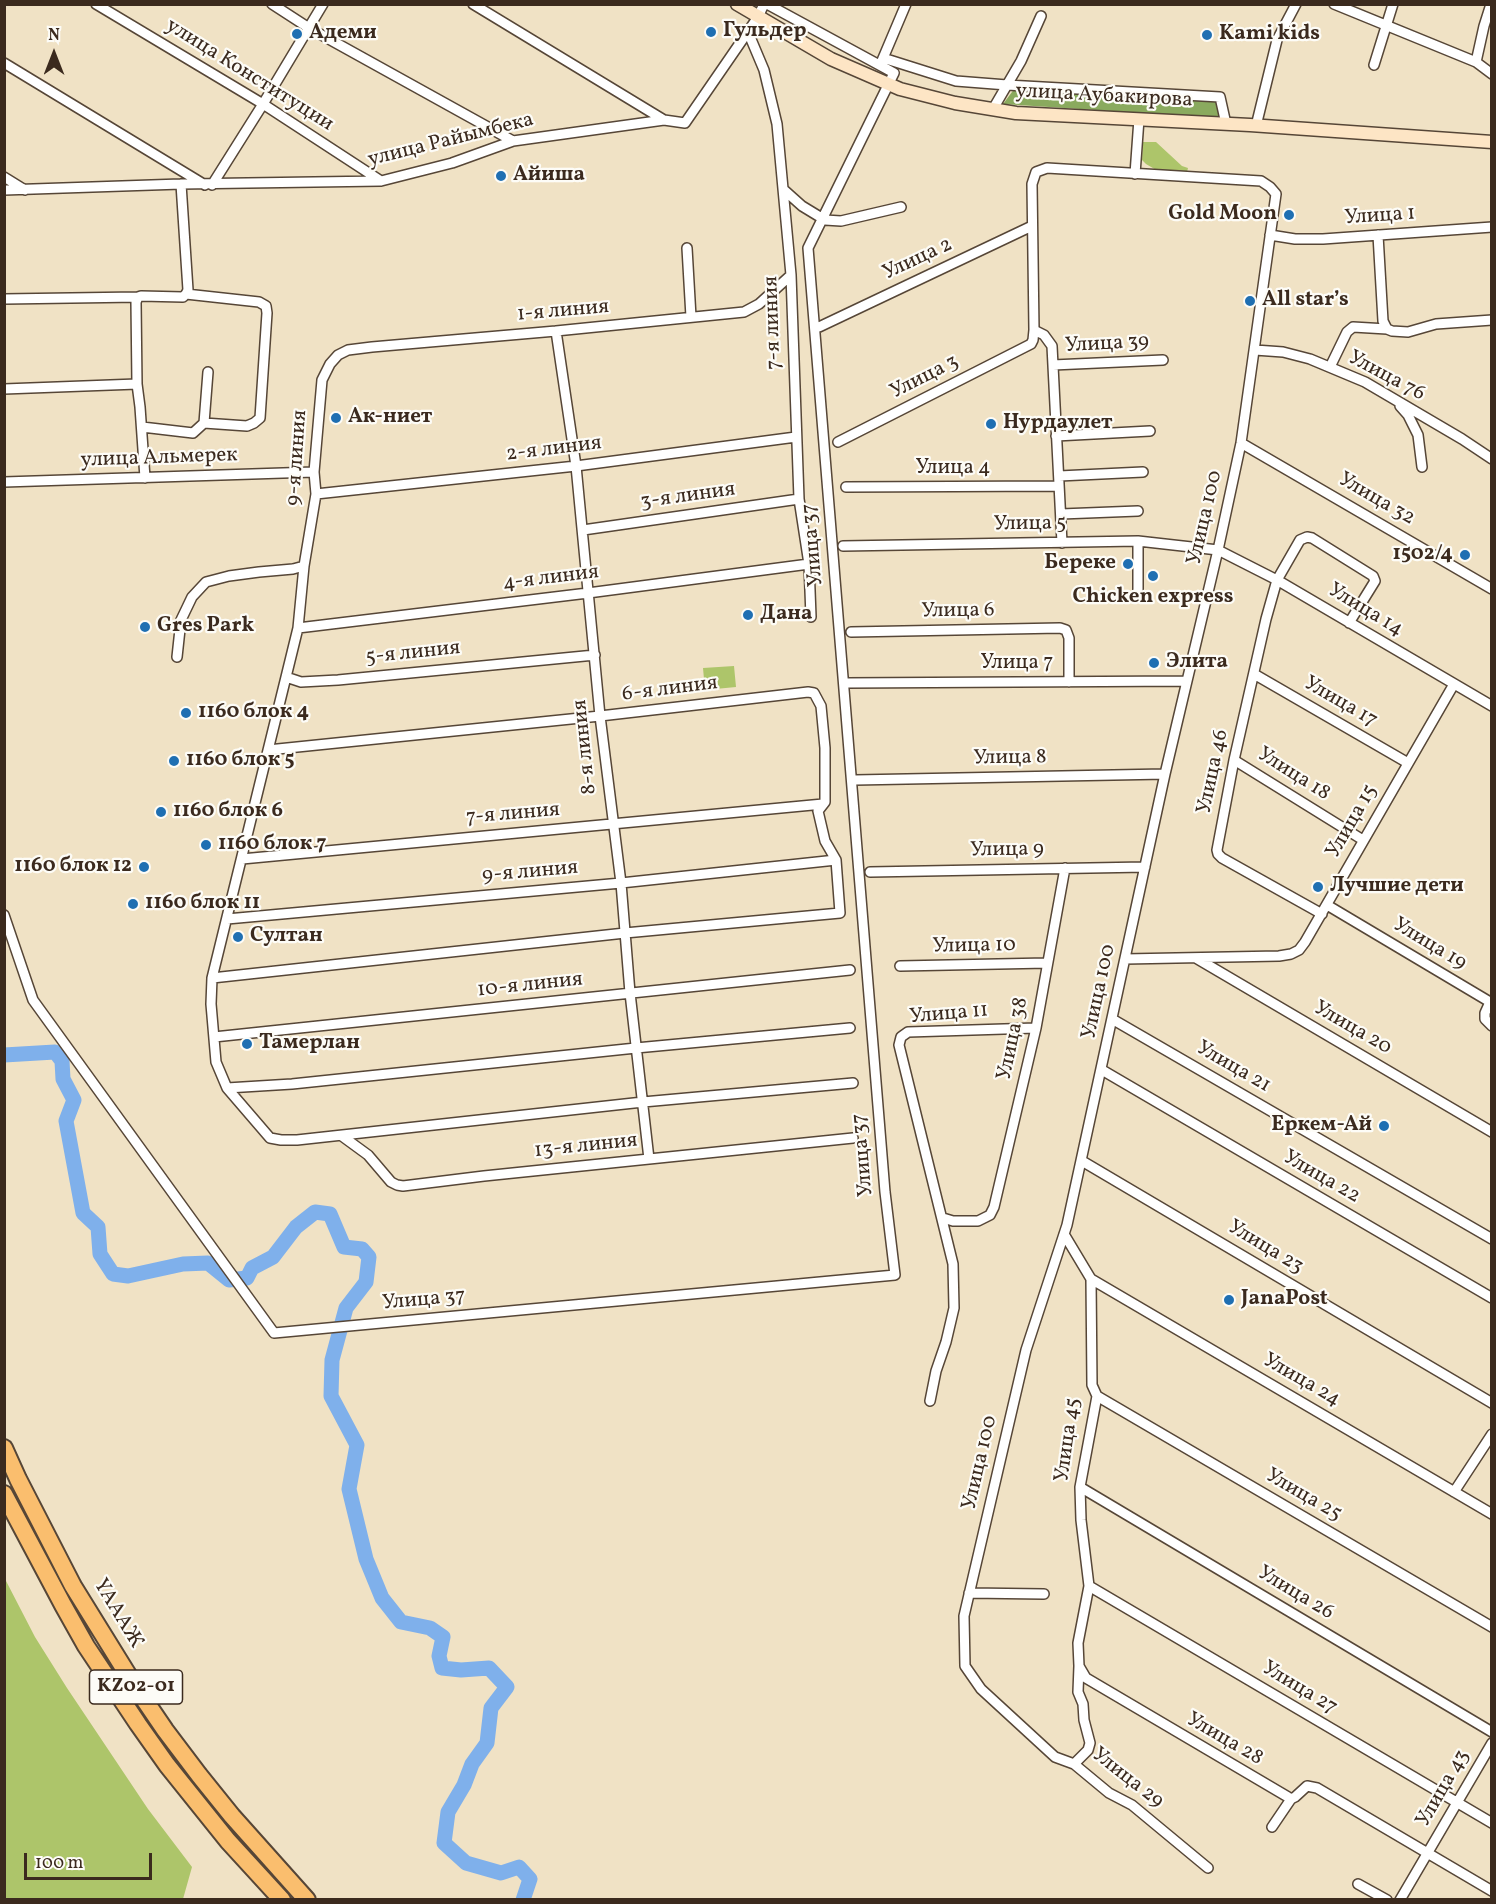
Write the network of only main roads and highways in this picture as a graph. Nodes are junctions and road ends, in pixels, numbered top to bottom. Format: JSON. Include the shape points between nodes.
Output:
{"nodes":[{"id":1,"x":737,"y":4,"type":"edge"},
{"id":2,"x":1491,"y":142,"type":"edge"},
{"id":3,"x":4,"y":1448,"type":"edge"},
{"id":4,"x":4,"y":1494,"type":"edge"},
{"id":5,"x":282,"y":1899,"type":"edge"},
{"id":6,"x":307,"y":1899,"type":"edge"}],
"edges":[{"from":1,"to":2,"type":"main road","name":"улица Аубакирова","via":[[831,59],[875,79],[955,103],[1016,113]]},
{"from":3,"to":6,"type":"highway","name":"ҮАААЖ","number":"KZ02-01","via":[[73,1586],[133,1683],[232,1816]]},
{"from":4,"to":5,"type":"highway","name":"ҮАААЖ","number":"KZ02-01","via":[[107,1680],[167,1765],[228,1841]]}]}
